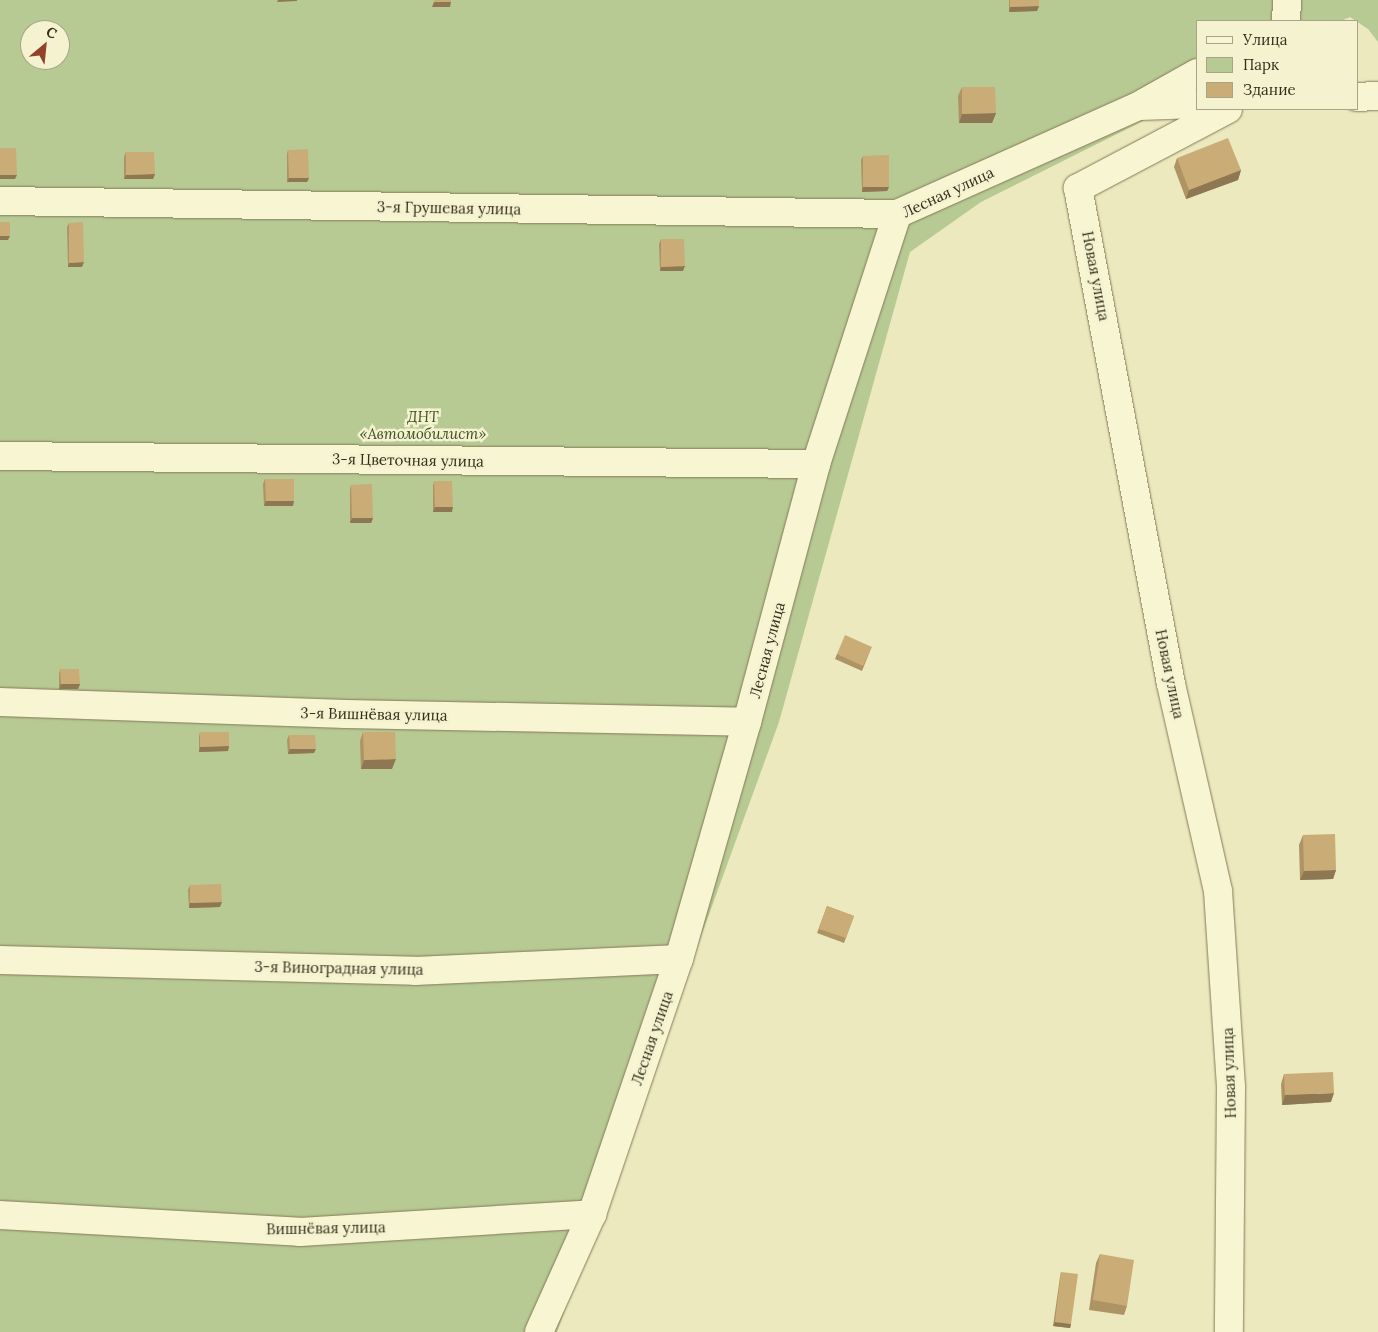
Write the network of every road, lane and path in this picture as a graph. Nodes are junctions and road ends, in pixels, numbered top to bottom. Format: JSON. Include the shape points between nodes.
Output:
{"nodes":[{"id":1,"x":1287,"y":0,"type":"edge"},
{"id":2,"x":1286,"y":20,"type":"edge"},
{"id":3,"x":1196,"y":74,"type":"edge"},
{"id":4,"x":1378,"y":96,"type":"edge"},
{"id":5,"x":1358,"y":97,"type":"edge"},
{"id":6,"x":1196,"y":104,"type":"edge"},
{"id":7,"x":1139,"y":106,"type":"junction"},
{"id":8,"x":1226,"y":110,"type":"edge"},
{"id":9,"x":0,"y":202,"type":"edge"},
{"id":10,"x":897,"y":214,"type":"junction"},
{"id":11,"x":0,"y":456,"type":"edge"},
{"id":12,"x":816,"y":464,"type":"junction"},
{"id":13,"x":0,"y":702,"type":"edge"},
{"id":14,"x":747,"y":722,"type":"junction"},
{"id":15,"x":0,"y":960,"type":"edge"},
{"id":16,"x":679,"y":960,"type":"junction"},
{"id":17,"x":592,"y":1214,"type":"junction"},
{"id":18,"x":0,"y":1215,"type":"edge"},
{"id":19,"x":540,"y":1332,"type":"edge"},
{"id":20,"x":1229,"y":1332,"type":"edge"}],
"edges":[{"from":1,"to":2,"type":"street"},
{"from":3,"to":7,"type":"street","name":"Лесная улица"},
{"from":4,"to":5,"type":"street"},
{"from":6,"to":7,"type":"street","name":"Лесная улица"},
{"from":7,"to":10,"type":"street","name":"Лесная улица"},
{"from":8,"to":20,"type":"street","name":"Новая улица","via":[[1078,188],[1167,664],[1218,891],[1231,1087]]},
{"from":9,"to":10,"type":"street","name":"3-я Грушевая улица"},
{"from":10,"to":12,"type":"street","name":"Лесная улица"},
{"from":11,"to":12,"type":"street","name":"3-я Цветочная улица"},
{"from":12,"to":14,"type":"street","name":"Лесная улица"},
{"from":13,"to":14,"type":"street","name":"3-я Вишнёвая улица","via":[[346,714]]},
{"from":14,"to":16,"type":"street","name":"Лесная улица"},
{"from":15,"to":16,"type":"street","name":"3-я Виноградная улица","via":[[415,971]]},
{"from":16,"to":17,"type":"street","name":"Лесная улица"},
{"from":17,"to":18,"type":"street","name":"Вишнёвая улица","via":[[300,1232]]},
{"from":17,"to":19,"type":"street","name":"Лесная улица"}]}
